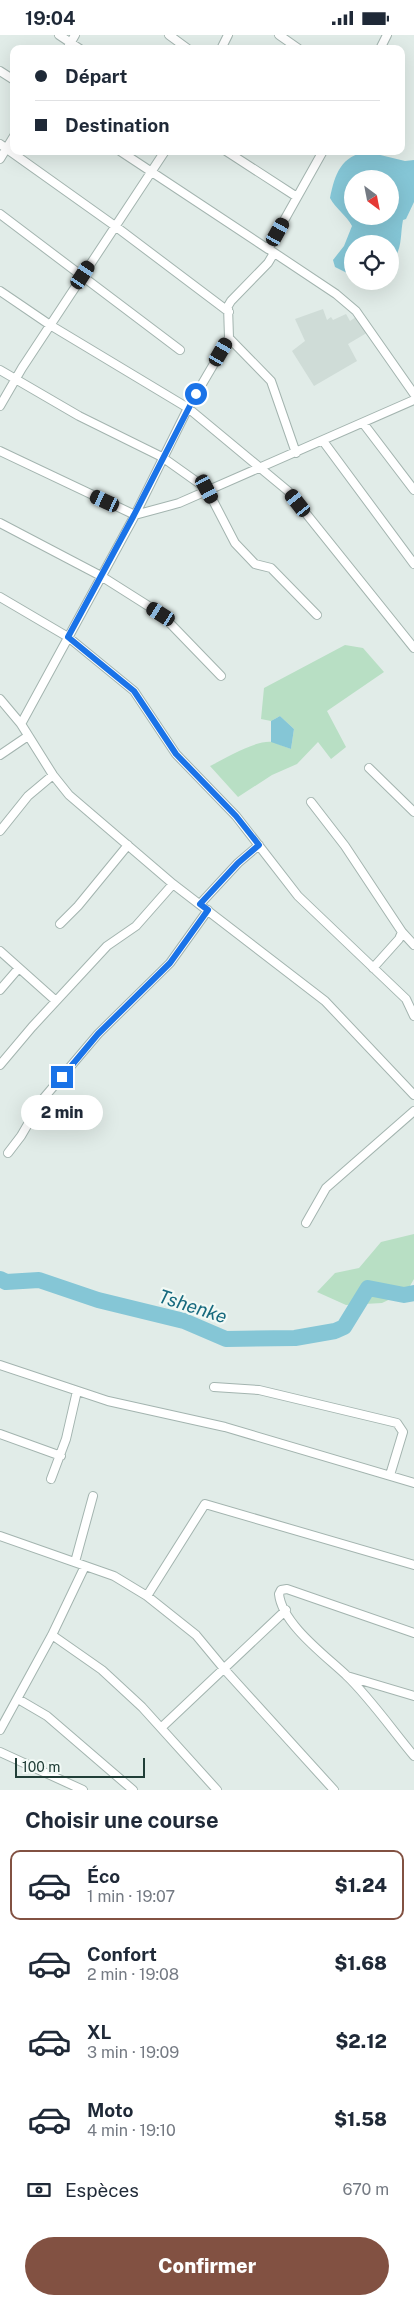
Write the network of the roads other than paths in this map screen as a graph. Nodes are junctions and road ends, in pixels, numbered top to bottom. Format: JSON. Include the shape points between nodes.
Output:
{"nodes":[{"id":1,"x":59,"y":35,"type":"edge"},
{"id":2,"x":170,"y":35,"type":"edge"},
{"id":3,"x":278,"y":35,"type":"edge"},
{"id":4,"x":68,"y":45,"type":"edge"},
{"id":5,"x":183,"y":45,"type":"edge"},
{"id":6,"x":293,"y":45,"type":"edge"},
{"id":7,"x":3,"y":146,"type":"edge"},
{"id":8,"x":16,"y":155,"type":"edge"},
{"id":9,"x":126,"y":155,"type":"edge"},
{"id":10,"x":162,"y":155,"type":"edge"},
{"id":11,"x":232,"y":155,"type":"edge"},
{"id":12,"x":321,"y":155,"type":"edge"},
{"id":13,"x":0,"y":159,"type":"edge"},
{"id":14,"x":151,"y":172,"type":"junction"},
{"id":15,"x":297,"y":197,"type":"junction"},
{"id":16,"x":0,"y":213,"type":"edge"},
{"id":17,"x":115,"y":226,"type":"junction"},
{"id":18,"x":271,"y":251,"type":"junction"},
{"id":19,"x":83,"y":275,"type":"junction"},
{"id":20,"x":0,"y":291,"type":"edge"},
{"id":21,"x":228,"y":312,"type":"junction"},
{"id":22,"x":50,"y":325,"type":"junction"},
{"id":23,"x":229,"y":338,"type":"junction"},
{"id":24,"x":180,"y":350,"type":"dead end"},
{"id":25,"x":0,"y":370,"type":"edge"},
{"id":26,"x":15,"y":380,"type":"junction"},
{"id":27,"x":414,"y":394,"type":"edge"},
{"id":28,"x":414,"y":400,"type":"edge"},
{"id":29,"x":0,"y":406,"type":"edge"},
{"id":30,"x":188,"y":408,"type":"junction"},
{"id":31,"x":363,"y":423,"type":"junction"},
{"id":32,"x":322,"y":441,"type":"junction"},
{"id":33,"x":0,"y":451,"type":"edge"},
{"id":34,"x":296,"y":453,"type":"junction"},
{"id":35,"x":162,"y":457,"type":"junction"},
{"id":36,"x":262,"y":468,"type":"junction"},
{"id":37,"x":207,"y":489,"type":"junction"},
{"id":38,"x":414,"y":491,"type":"edge"},
{"id":39,"x":134,"y":515,"type":"junction"},
{"id":40,"x":0,"y":523,"type":"edge"},
{"id":41,"x":414,"y":564,"type":"edge"},
{"id":42,"x":101,"y":576,"type":"junction"},
{"id":43,"x":0,"y":597,"type":"edge"},
{"id":44,"x":317,"y":615,"type":"dead end"},
{"id":45,"x":68,"y":637,"type":"junction"},
{"id":46,"x":414,"y":648,"type":"edge"},
{"id":47,"x":222,"y":676,"type":"dead end"},
{"id":48,"x":0,"y":699,"type":"edge"},
{"id":49,"x":21,"y":724,"type":"junction"},
{"id":50,"x":28,"y":736,"type":"junction"},
{"id":51,"x":0,"y":755,"type":"edge"},
{"id":52,"x":369,"y":768,"type":"dead end"},
{"id":53,"x":53,"y":775,"type":"junction"},
{"id":54,"x":310,"y":802,"type":"dead end"},
{"id":55,"x":414,"y":812,"type":"edge"},
{"id":56,"x":0,"y":831,"type":"edge"},
{"id":57,"x":128,"y":845,"type":"junction"},
{"id":58,"x":259,"y":845,"type":"junction"},
{"id":59,"x":173,"y":884,"type":"junction"},
{"id":60,"x":200,"y":904,"type":"junction"},
{"id":61,"x":208,"y":910,"type":"junction"},
{"id":62,"x":60,"y":924,"type":"dead end"},
{"id":63,"x":402,"y":932,"type":"junction"},
{"id":64,"x":414,"y":945,"type":"edge"},
{"id":65,"x":0,"y":951,"type":"edge"},
{"id":66,"x":373,"y":968,"type":"junction"},
{"id":67,"x":18,"y":969,"type":"junction"},
{"id":68,"x":0,"y":990,"type":"edge"},
{"id":69,"x":56,"y":1001,"type":"junction"},
{"id":70,"x":414,"y":1016,"type":"edge"},
{"id":71,"x":0,"y":1065,"type":"edge"},
{"id":72,"x":414,"y":1095,"type":"edge"},
{"id":73,"x":414,"y":1111,"type":"edge"},
{"id":74,"x":8,"y":1153,"type":"dead end"},
{"id":75,"x":306,"y":1223,"type":"dead end"},
{"id":76,"x":0,"y":1365,"type":"edge"},
{"id":77,"x":214,"y":1387,"type":"dead end"},
{"id":78,"x":78,"y":1391,"type":"junction"},
{"id":79,"x":0,"y":1434,"type":"edge"},
{"id":80,"x":61,"y":1456,"type":"junction"},
{"id":81,"x":390,"y":1475,"type":"junction"},
{"id":82,"x":51,"y":1479,"type":"dead end"},
{"id":83,"x":414,"y":1483,"type":"edge"},
{"id":84,"x":93,"y":1496,"type":"dead end"},
{"id":85,"x":0,"y":1536,"type":"edge"},
{"id":86,"x":75,"y":1562,"type":"junction"},
{"id":87,"x":414,"y":1565,"type":"edge"},
{"id":88,"x":85,"y":1566,"type":"junction"},
{"id":89,"x":147,"y":1596,"type":"junction"},
{"id":90,"x":286,"y":1610,"type":"junction"},
{"id":91,"x":414,"y":1633,"type":"edge"},
{"id":92,"x":52,"y":1635,"type":"junction"},
{"id":93,"x":224,"y":1670,"type":"junction"},
{"id":94,"x":347,"y":1677,"type":"junction"},
{"id":95,"x":414,"y":1695,"type":"edge"},
{"id":96,"x":18,"y":1699,"type":"junction"},
{"id":97,"x":162,"y":1727,"type":"junction"},
{"id":98,"x":0,"y":1730,"type":"edge"},
{"id":99,"x":0,"y":1753,"type":"edge"},
{"id":100,"x":414,"y":1756,"type":"edge"},
{"id":101,"x":83,"y":1790,"type":"edge"},
{"id":102,"x":132,"y":1790,"type":"edge"},
{"id":103,"x":217,"y":1790,"type":"edge"},
{"id":104,"x":334,"y":1790,"type":"edge"}],
"edges":[{"from":1,"to":4,"type":"street"},
{"from":2,"to":5,"type":"street"},
{"from":3,"to":6,"type":"street"},
{"from":7,"to":13,"type":"street"},
{"from":8,"to":17,"type":"street"},
{"from":9,"to":14,"type":"street"},
{"from":10,"to":14,"type":"street"},
{"from":11,"to":15,"type":"street"},
{"from":12,"to":15,"type":"street"},
{"from":14,"to":17,"type":"street"},
{"from":14,"to":18,"type":"street"},
{"from":15,"to":18,"type":"street"},
{"from":16,"to":19,"type":"street"},
{"from":17,"to":19,"type":"street"},
{"from":17,"to":21,"type":"street"},
{"from":18,"to":21,"type":"street","via":[[268,263],[230,301]]},
{"from":18,"to":27,"type":"street","via":[[356,311]]},
{"from":19,"to":22,"type":"street"},
{"from":19,"to":24,"type":"street"},
{"from":20,"to":22,"type":"street"},
{"from":21,"to":23,"type":"street"},
{"from":22,"to":26,"type":"street"},
{"from":22,"to":30,"type":"street"},
{"from":23,"to":30,"type":"street"},
{"from":23,"to":34,"type":"street","via":[[271,381]]},
{"from":25,"to":26,"type":"street"},
{"from":26,"to":29,"type":"street"},
{"from":26,"to":35,"type":"street"},
{"from":28,"to":31,"type":"street"},
{"from":30,"to":35,"type":"street"},
{"from":30,"to":36,"type":"street"},
{"from":31,"to":32,"type":"street"},
{"from":31,"to":38,"type":"street"},
{"from":32,"to":34,"type":"street"},
{"from":32,"to":41,"type":"street"},
{"from":33,"to":39,"type":"street"},
{"from":34,"to":36,"type":"street"},
{"from":35,"to":37,"type":"street"},
{"from":35,"to":39,"type":"street"},
{"from":36,"to":37,"type":"street"},
{"from":36,"to":46,"type":"street","via":[[288,491]]},
{"from":37,"to":39,"type":"street","via":[[179,503]]},
{"from":37,"to":44,"type":"street","via":[[235,543],[256,564],[271,568]]},
{"from":39,"to":42,"type":"street"},
{"from":40,"to":42,"type":"street"},
{"from":42,"to":45,"type":"street"},
{"from":42,"to":47,"type":"street","via":[[161,614]]},
{"from":43,"to":45,"type":"street"},
{"from":45,"to":49,"type":"street"},
{"from":45,"to":58,"type":"street","via":[[134,691],[176,754],[236,816]]},
{"from":48,"to":49,"type":"street"},
{"from":49,"to":50,"type":"street"},
{"from":50,"to":51,"type":"street"},
{"from":50,"to":53,"type":"street"},
{"from":52,"to":55,"type":"street"},
{"from":53,"to":56,"type":"street","via":[[28,796]]},
{"from":53,"to":57,"type":"street","via":[[69,795]]},
{"from":54,"to":63,"type":"street","via":[[345,846]]},
{"from":57,"to":59,"type":"street"},
{"from":57,"to":62,"type":"street"},
{"from":58,"to":60,"type":"street"},
{"from":58,"to":66,"type":"street","via":[[298,896]]},
{"from":59,"to":60,"type":"street"},
{"from":59,"to":69,"type":"street","via":[[138,923],[107,946]]},
{"from":60,"to":61,"type":"street"},
{"from":61,"to":72,"type":"street","via":[[325,1001]]},
{"from":61,"to":74,"type":"street","via":[[170,963],[98,1034],[42,1100],[22,1136]]},
{"from":63,"to":64,"type":"street"},
{"from":63,"to":66,"type":"street"},
{"from":65,"to":67,"type":"street"},
{"from":66,"to":70,"type":"street","via":[[406,999]]},
{"from":67,"to":68,"type":"street"},
{"from":67,"to":69,"type":"street"},
{"from":69,"to":71,"type":"street"},
{"from":73,"to":75,"type":"street","via":[[326,1188]]},
{"from":76,"to":78,"type":"street"},
{"from":77,"to":81,"type":"street","via":[[258,1390],[398,1423],[403,1431]]},
{"from":78,"to":80,"type":"street"},
{"from":78,"to":81,"type":"street","via":[[108,1401],[225,1427]]},
{"from":79,"to":80,"type":"street"},
{"from":80,"to":82,"type":"street"},
{"from":81,"to":83,"type":"street"},
{"from":84,"to":86,"type":"street"},
{"from":85,"to":86,"type":"street"},
{"from":86,"to":88,"type":"street"},
{"from":87,"to":89,"type":"street","via":[[205,1505]]},
{"from":88,"to":89,"type":"street","via":[[114,1576]]},
{"from":88,"to":92,"type":"street"},
{"from":89,"to":93,"type":"street","via":[[196,1635]]},
{"from":90,"to":91,"type":"street","via":[[278,1593],[287,1589]]},
{"from":90,"to":93,"type":"street"},
{"from":90,"to":94,"type":"street","via":[[302,1635]]},
{"from":92,"to":96,"type":"street"},
{"from":92,"to":97,"type":"street","via":[[102,1670]]},
{"from":93,"to":97,"type":"street"},
{"from":93,"to":104,"type":"street"},
{"from":94,"to":95,"type":"street"},
{"from":94,"to":100,"type":"street"},
{"from":96,"to":98,"type":"street"},
{"from":96,"to":102,"type":"street","via":[[47,1716]]},
{"from":97,"to":103,"type":"street"},
{"from":99,"to":101,"type":"street"}]}
